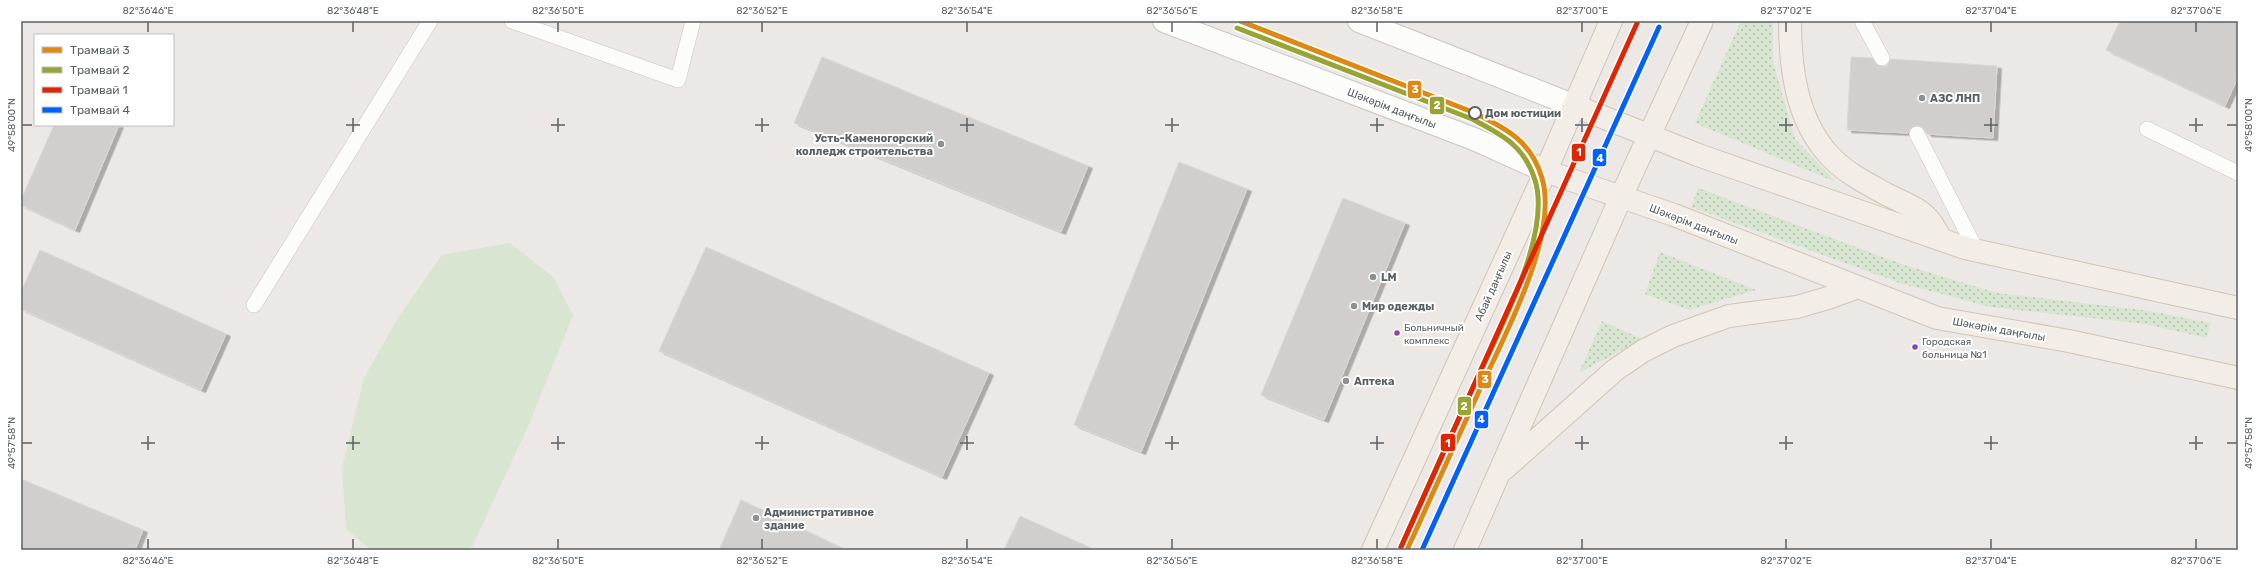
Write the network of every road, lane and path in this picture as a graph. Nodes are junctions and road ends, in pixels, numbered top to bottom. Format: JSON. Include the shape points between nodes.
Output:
{"nodes":[{"id":1,"x":430,"y":21,"type":"edge"},
{"id":2,"x":512,"y":21,"type":"edge"},
{"id":3,"x":693,"y":21,"type":"edge"},
{"id":4,"x":1164,"y":21,"type":"edge"},
{"id":5,"x":1359,"y":21,"type":"edge"},
{"id":6,"x":1611,"y":21,"type":"edge"},
{"id":7,"x":1702,"y":21,"type":"edge"},
{"id":8,"x":1790,"y":21,"type":"edge"},
{"id":9,"x":1862,"y":21,"type":"edge"},
{"id":10,"x":1882,"y":58,"type":"dead end"},
{"id":11,"x":1575,"y":106,"type":"junction"},
{"id":12,"x":2147,"y":129,"type":"dead end"},
{"id":13,"x":1650,"y":134,"type":"junction"},
{"id":14,"x":1917,"y":134,"type":"dead end"},
{"id":15,"x":1545,"y":171,"type":"junction"},
{"id":16,"x":2238,"y":173,"type":"edge"},
{"id":17,"x":1621,"y":197,"type":"junction"},
{"id":18,"x":1940,"y":238,"type":"junction"},
{"id":19,"x":1976,"y":250,"type":"junction"},
{"id":20,"x":1858,"y":287,"type":"junction"},
{"id":21,"x":254,"y":305,"type":"dead end"},
{"id":22,"x":2238,"y":308,"type":"edge"},
{"id":23,"x":2238,"y":376,"type":"edge"},
{"id":24,"x":1500,"y":472,"type":"junction"},
{"id":25,"x":1373,"y":550,"type":"edge"},
{"id":26,"x":1465,"y":550,"type":"edge"}],
"edges":[{"from":1,"to":21,"type":"lane"},
{"from":2,"to":3,"type":"lane","via":[[678,80]]},
{"from":4,"to":15,"type":"main road","name":"Шәкәрім даңғылы","via":[[1474,139]]},
{"from":5,"to":11,"type":"main road"},
{"from":6,"to":11,"type":"main road","name":"Абай даңғылы"},
{"from":7,"to":13,"type":"main road"},
{"from":8,"to":18,"type":"main road","via":[[1792,68],[1798,98],[1809,127],[1829,155],[1853,176],[1916,207],[1933,223]]},
{"from":9,"to":10,"type":"lane"},
{"from":11,"to":13,"type":"main road"},
{"from":11,"to":15,"type":"main road","name":"Абай даңғылы"},
{"from":12,"to":16,"type":"lane"},
{"from":13,"to":17,"type":"main road"},
{"from":13,"to":18,"type":"main road","via":[[1698,155]]},
{"from":14,"to":19,"type":"lane"},
{"from":15,"to":17,"type":"main road","name":"Шәкәрім даңғылы"},
{"from":15,"to":25,"type":"main road","name":"Абай даңғылы"},
{"from":17,"to":20,"type":"main road","name":"Шәкәрім даңғылы"},
{"from":17,"to":24,"type":"main road"},
{"from":18,"to":19,"type":"main road"},
{"from":19,"to":22,"type":"main road"},
{"from":20,"to":23,"type":"main road","name":"Шәкәрім даңғылы","via":[[1937,318],[2069,341]]},
{"from":20,"to":24,"type":"main road","via":[[1796,307],[1729,316],[1673,336],[1643,351],[1615,370]]},
{"from":24,"to":26,"type":"main road"}]}
